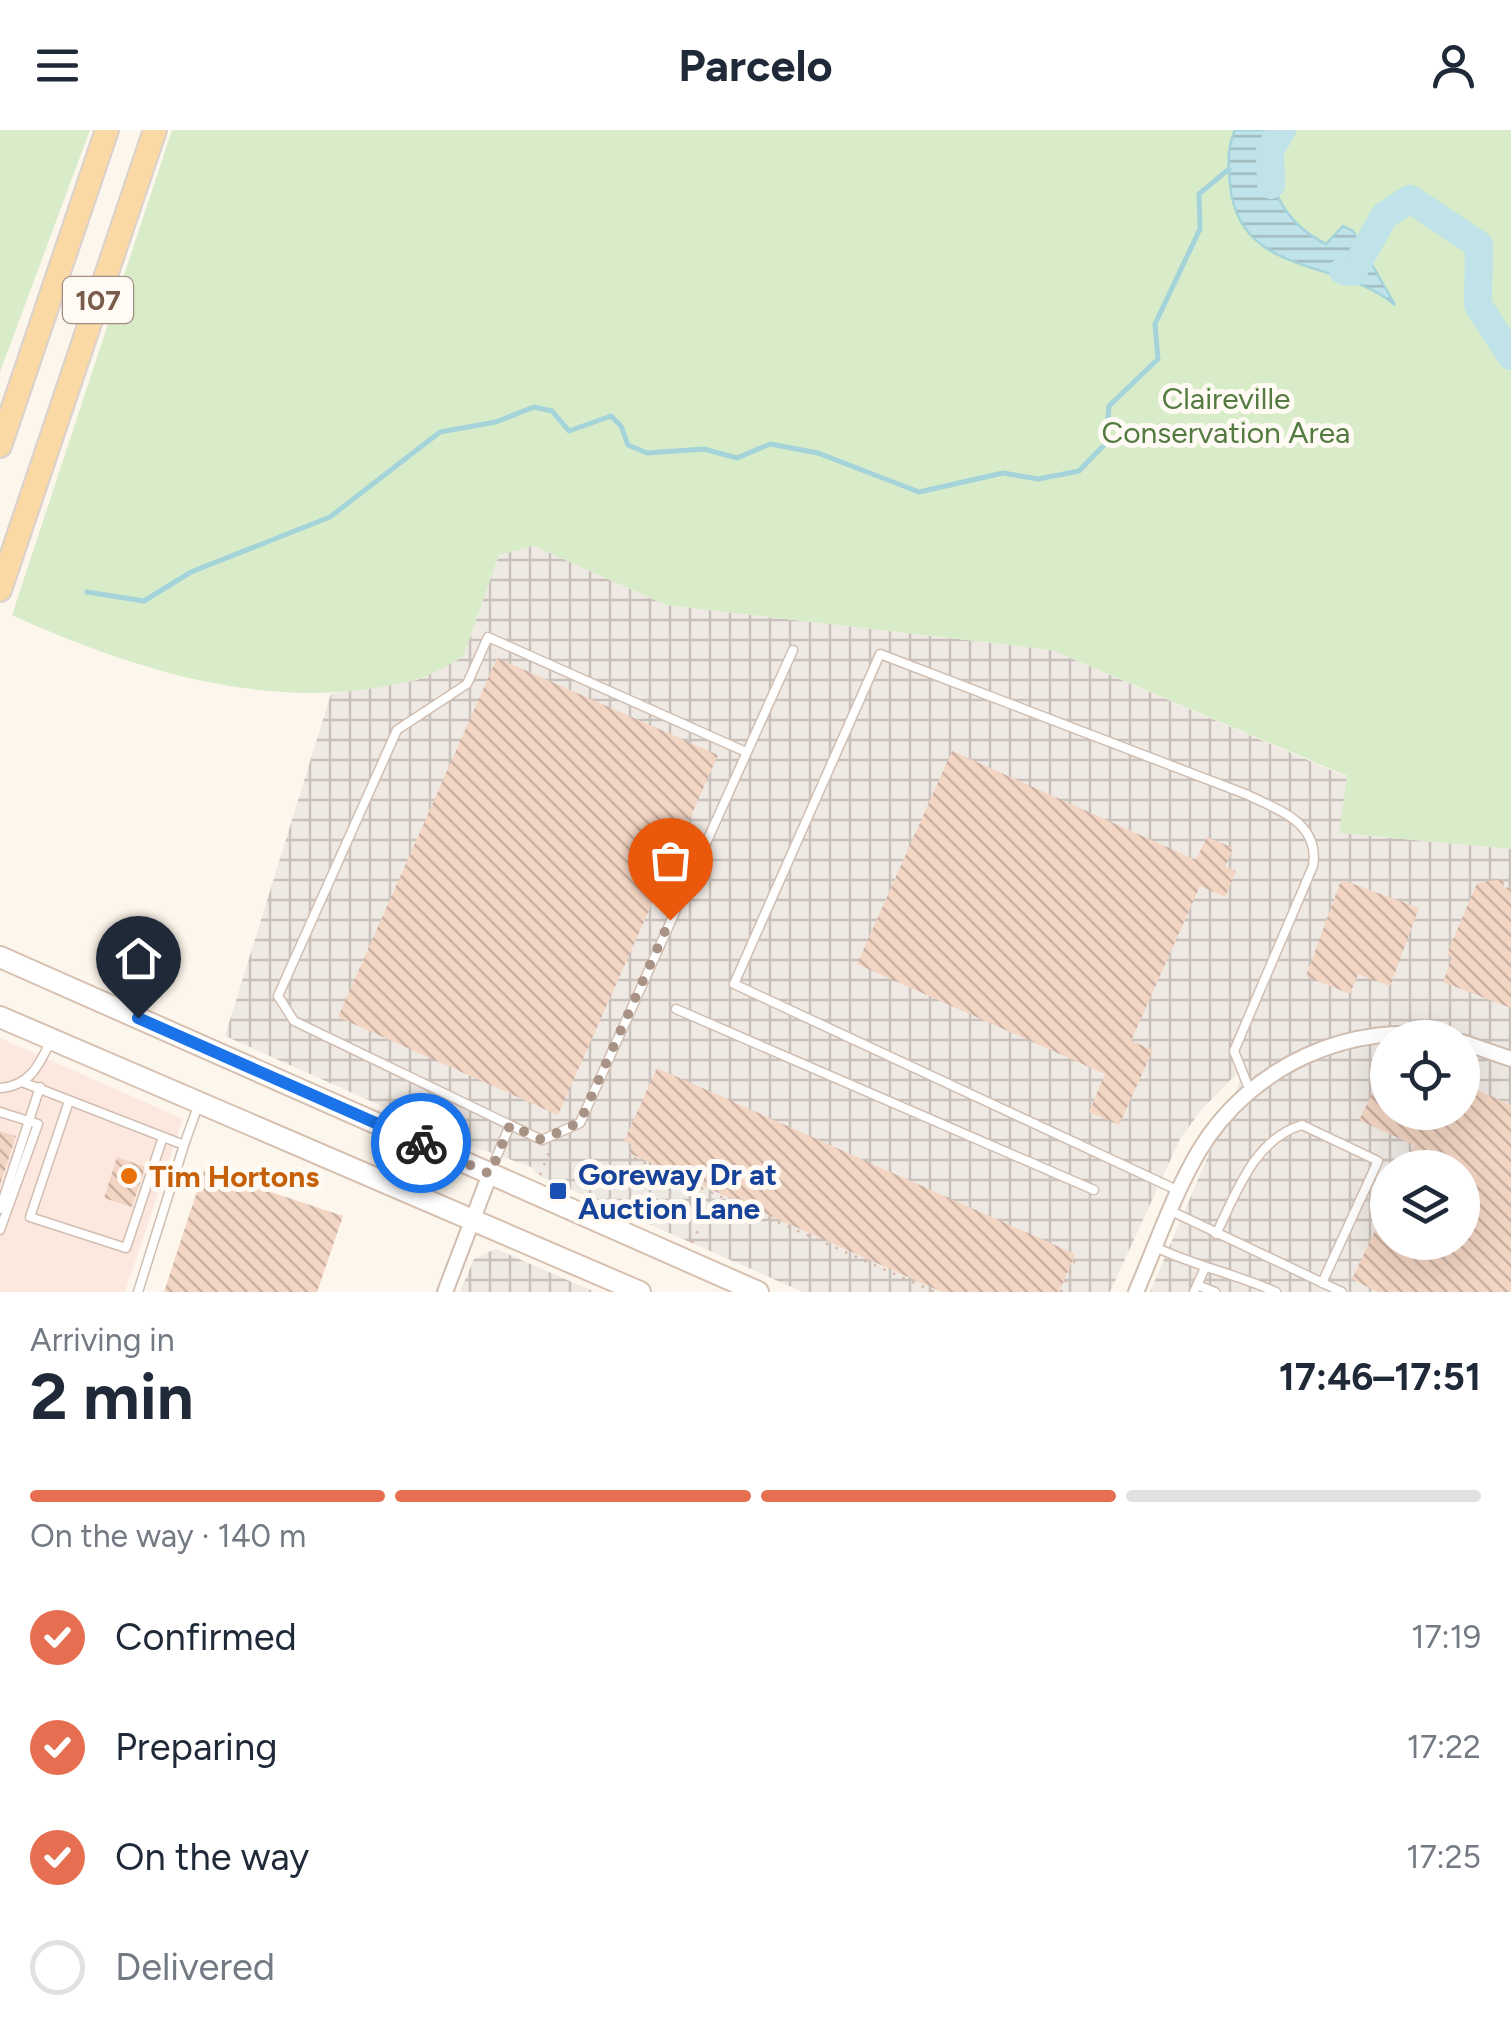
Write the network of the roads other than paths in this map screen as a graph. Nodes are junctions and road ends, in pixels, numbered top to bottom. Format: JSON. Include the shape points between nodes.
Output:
{"nodes":[{"id":1,"x":107,"y":130,"type":"edge"},
{"id":2,"x":156,"y":130,"type":"edge"},
{"id":3,"x":0,"y":446,"type":"edge"},
{"id":4,"x":0,"y":590,"type":"edge"},
{"id":5,"x":792,"y":650,"type":"dead end"},
{"id":6,"x":746,"y":752,"type":"junction"},
{"id":7,"x":0,"y":957,"type":"edge"},
{"id":8,"x":676,"y":1009,"type":"dead end"},
{"id":9,"x":0,"y":1017,"type":"edge"},
{"id":10,"x":1370,"y":1038,"type":"edge"},
{"id":11,"x":51,"y":1040,"type":"junction"},
{"id":12,"x":1480,"y":1048,"type":"edge"},
{"id":13,"x":1511,"y":1059,"type":"edge"},
{"id":14,"x":22,"y":1082,"type":"junction"},
{"id":15,"x":40,"y":1087,"type":"junction"},
{"id":16,"x":0,"y":1088,"type":"edge"},
{"id":17,"x":1250,"y":1091,"type":"junction"},
{"id":18,"x":200,"y":1101,"type":"junction"},
{"id":19,"x":69,"y":1102,"type":"junction"},
{"id":20,"x":0,"y":1112,"type":"edge"},
{"id":21,"x":28,"y":1120,"type":"junction"},
{"id":22,"x":510,"y":1125,"type":"junction"},
{"id":23,"x":163,"y":1137,"type":"junction"},
{"id":24,"x":184,"y":1145,"type":"junction"},
{"id":25,"x":490,"y":1174,"type":"junction"},
{"id":26,"x":1094,"y":1190,"type":"dead end"},
{"id":27,"x":1180,"y":1190,"type":"junction"},
{"id":28,"x":0,"y":1209,"type":"edge"},
{"id":29,"x":1171,"y":1210,"type":"junction"},
{"id":30,"x":472,"y":1218,"type":"junction"},
{"id":31,"x":0,"y":1230,"type":"edge"},
{"id":32,"x":1216,"y":1234,"type":"junction"},
{"id":33,"x":1156,"y":1248,"type":"junction"},
{"id":34,"x":1204,"y":1270,"type":"junction"},
{"id":35,"x":1322,"y":1283,"type":"junction"},
{"id":36,"x":1196,"y":1289,"type":"edge"},
{"id":37,"x":138,"y":1292,"type":"edge"},
{"id":38,"x":446,"y":1292,"type":"edge"},
{"id":39,"x":640,"y":1292,"type":"edge"},
{"id":40,"x":758,"y":1292,"type":"edge"},
{"id":41,"x":1136,"y":1292,"type":"edge"},
{"id":42,"x":1216,"y":1292,"type":"edge"},
{"id":43,"x":1276,"y":1292,"type":"edge"},
{"id":44,"x":1342,"y":1292,"type":"edge"}],
"edges":[{"from":1,"to":3,"type":"main road","number":"107"},
{"from":2,"to":4,"type":"main road","number":"107"},
{"from":5,"to":6,"type":"lane"},
{"from":6,"to":22,"type":"lane","via":[[580,1122],[542,1140]]},
{"from":6,"to":22,"type":"lane","via":[[488,636],[466,684],[397,730],[278,996],[294,1020]]},
{"from":7,"to":25,"type":"main road"},
{"from":8,"to":26,"type":"lane"},
{"from":9,"to":11,"type":"main road"},
{"from":10,"to":17,"type":"street","via":[[1290,1063]]},
{"from":11,"to":14,"type":"lane","via":[[35,1072]]},
{"from":11,"to":18,"type":"main road"},
{"from":12,"to":13,"type":"street"},
{"from":14,"to":15,"type":"lane"},
{"from":14,"to":16,"type":"lane"},
{"from":15,"to":19,"type":"lane"},
{"from":15,"to":21,"type":"lane"},
{"from":17,"to":27,"type":"street","via":[[1200,1150]]},
{"from":17,"to":27,"type":"lane","via":[[1234,1051],[1315,852],[1299,821],[1248,795],[880,654],[734,984]]},
{"from":18,"to":24,"type":"lane"},
{"from":18,"to":30,"type":"main road"},
{"from":19,"to":23,"type":"lane"},
{"from":19,"to":23,"type":"lane","via":[[30,1217],[126,1248]]},
{"from":20,"to":21,"type":"lane"},
{"from":21,"to":28,"type":"lane"},
{"from":21,"to":31,"type":"lane","via":[[38,1124]]},
{"from":22,"to":25,"type":"lane"},
{"from":23,"to":24,"type":"lane"},
{"from":24,"to":37,"type":"lane"},
{"from":25,"to":30,"type":"street"},
{"from":25,"to":40,"type":"main road"},
{"from":27,"to":29,"type":"street"},
{"from":29,"to":32,"type":"lane"},
{"from":29,"to":33,"type":"street"},
{"from":30,"to":38,"type":"street"},
{"from":30,"to":39,"type":"main road"},
{"from":32,"to":35,"type":"lane"},
{"from":32,"to":35,"type":"lane","via":[[1256,1158],[1302,1125],[1378,1161]]},
{"from":33,"to":34,"type":"lane"},
{"from":33,"to":41,"type":"street"},
{"from":34,"to":36,"type":"lane"},
{"from":34,"to":43,"type":"lane"},
{"from":35,"to":44,"type":"lane"},
{"from":36,"to":42,"type":"lane"}]}
